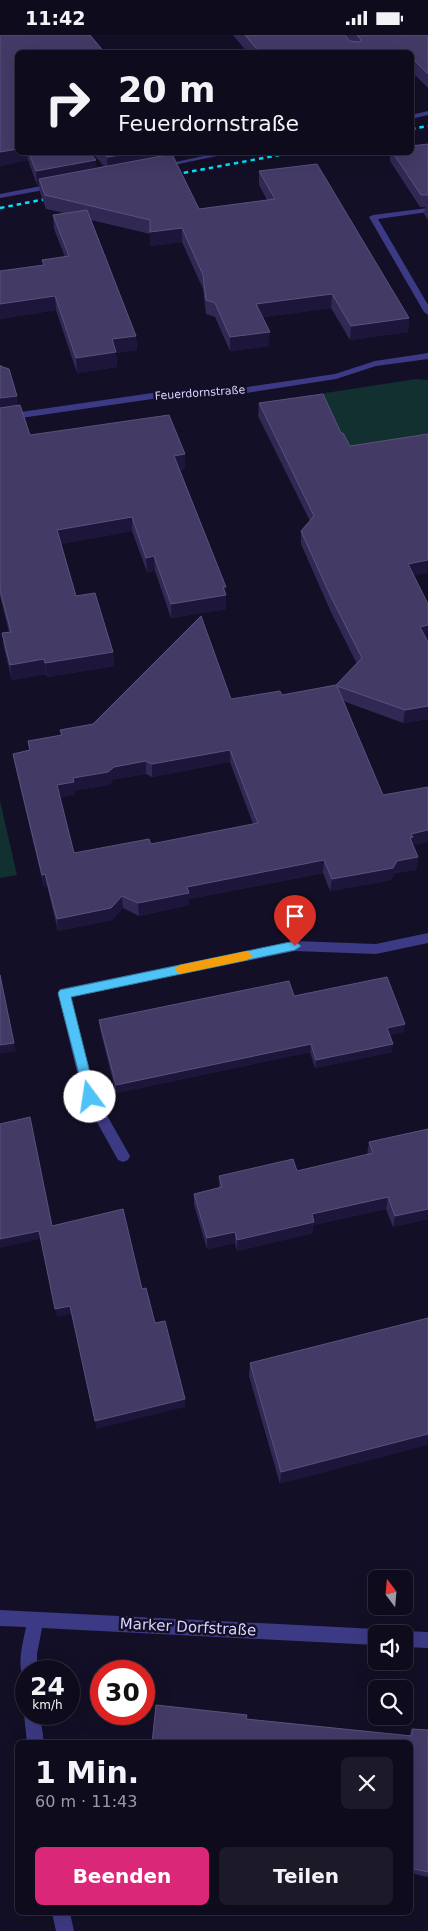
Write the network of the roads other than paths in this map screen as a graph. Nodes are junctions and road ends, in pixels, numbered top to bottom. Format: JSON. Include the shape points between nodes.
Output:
{"nodes":[{"id":1,"x":428,"y":113,"type":"edge"},
{"id":2,"x":414,"y":116,"type":"edge"},
{"id":3,"x":216,"y":155,"type":"edge"},
{"id":4,"x":152,"y":167,"type":"edge"},
{"id":5,"x":67,"y":183,"type":"edge"},
{"id":6,"x":0,"y":196,"type":"edge"},
{"id":7,"x":428,"y":210,"type":"edge"},
{"id":8,"x":428,"y":312,"type":"edge"},
{"id":9,"x":428,"y":356,"type":"edge"},
{"id":10,"x":0,"y":418,"type":"edge"},
{"id":11,"x":428,"y":938,"type":"edge"},
{"id":12,"x":123,"y":1156,"type":"dead end"},
{"id":13,"x":0,"y":1618,"type":"edge"},
{"id":14,"x":34,"y":1620,"type":"junction"},
{"id":15,"x":368,"y":1637,"type":"edge"},
{"id":16,"x":413,"y":1639,"type":"edge"},
{"id":17,"x":428,"y":1640,"type":"edge"},
{"id":18,"x":29,"y":1660,"type":"edge"},
{"id":19,"x":34,"y":1725,"type":"edge"},
{"id":20,"x":36,"y":1740,"type":"edge"},
{"id":21,"x":61,"y":1915,"type":"edge"},
{"id":22,"x":65,"y":1931,"type":"edge"}],
"edges":[{"from":1,"to":2,"type":"street"},
{"from":3,"to":4,"type":"street"},
{"from":5,"to":6,"type":"street"},
{"from":7,"to":8,"type":"street","via":[[373,217]]},
{"from":9,"to":10,"type":"street","name":"Feuerdornstraße","via":[[375,364],[336,377],[227,393],[173,393]]},
{"from":11,"to":12,"type":"street","via":[[376,949],[295,946],[64,993],[90,1097]]},
{"from":13,"to":14,"type":"street","name":"Marker Dorfstraße"},
{"from":14,"to":15,"type":"street","name":"Marker Dorfstraße"},
{"from":14,"to":18,"type":"street"},
{"from":16,"to":17,"type":"street"},
{"from":19,"to":20,"type":"street"},
{"from":21,"to":22,"type":"street"}]}
